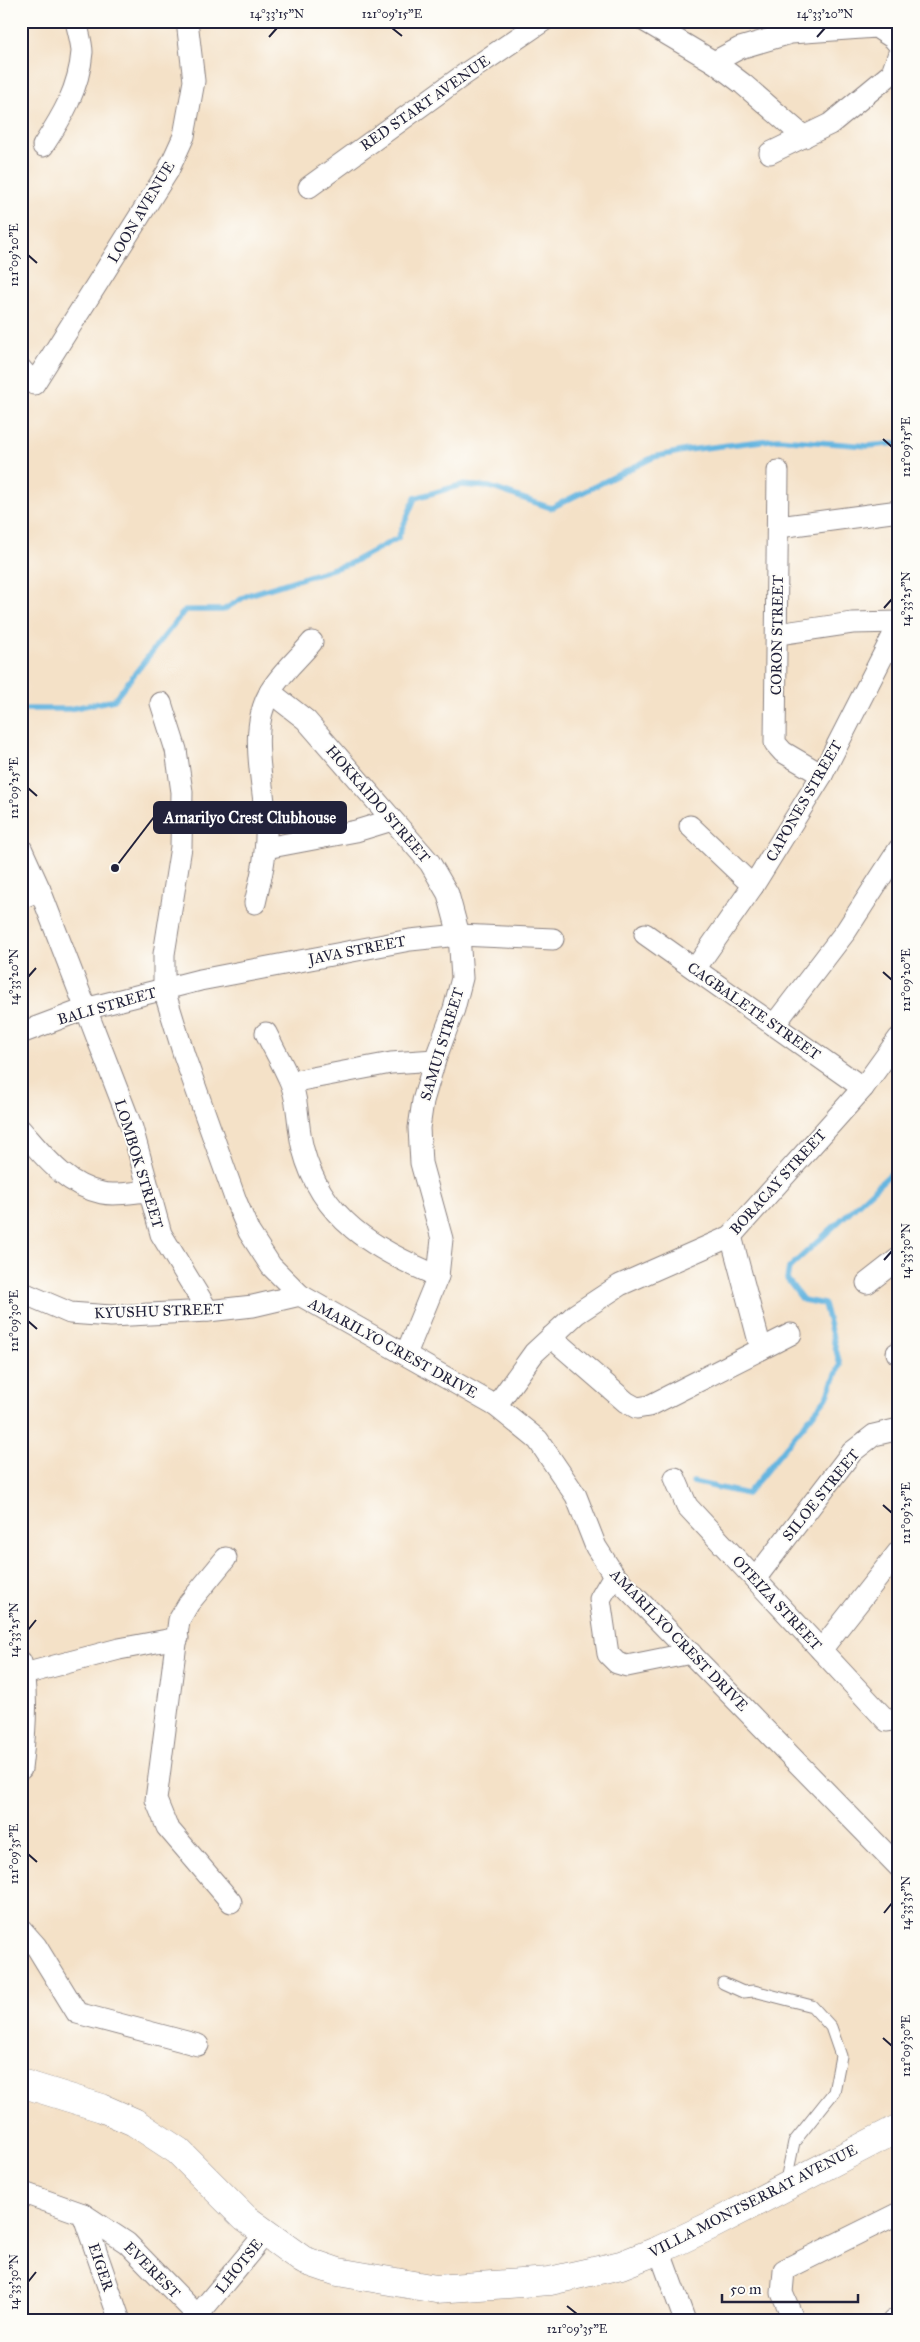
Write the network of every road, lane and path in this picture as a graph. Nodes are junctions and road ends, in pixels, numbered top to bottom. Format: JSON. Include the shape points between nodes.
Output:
{"nodes":[{"id":1,"x":76,"y":21,"type":"edge"},
{"id":2,"x":187,"y":21,"type":"edge"},
{"id":3,"x":543,"y":21,"type":"edge"},
{"id":4,"x":645,"y":21,"type":"edge"},
{"id":5,"x":899,"y":45,"type":"edge"},
{"id":6,"x":899,"y":53,"type":"edge"},
{"id":7,"x":714,"y":62,"type":"junction"},
{"id":8,"x":804,"y":137,"type":"junction"},
{"id":9,"x":43,"y":146,"type":"dead end"},
{"id":10,"x":770,"y":153,"type":"dead end"},
{"id":11,"x":309,"y":187,"type":"dead end"},
{"id":12,"x":27,"y":377,"type":"edge"},
{"id":13,"x":778,"y":471,"type":"dead end"},
{"id":14,"x":899,"y":511,"type":"edge"},
{"id":15,"x":779,"y":527,"type":"junction"},
{"id":16,"x":899,"y":623,"type":"edge"},
{"id":17,"x":778,"y":634,"type":"junction"},
{"id":18,"x":312,"y":642,"type":"dead end"},
{"id":19,"x":270,"y":692,"type":"junction"},
{"id":20,"x":161,"y":703,"type":"dead end"},
{"id":21,"x":822,"y":775,"type":"junction"},
{"id":22,"x":392,"y":820,"type":"junction"},
{"id":23,"x":690,"y":826,"type":"dead end"},
{"id":24,"x":21,"y":848,"type":"edge"},
{"id":25,"x":266,"y":848,"type":"junction"},
{"id":26,"x":899,"y":849,"type":"edge"},
{"id":27,"x":752,"y":886,"type":"junction"},
{"id":28,"x":31,"y":894,"type":"edge"},
{"id":29,"x":255,"y":903,"type":"dead end"},
{"id":30,"x":645,"y":934,"type":"dead end"},
{"id":31,"x":459,"y":935,"type":"junction"},
{"id":32,"x":553,"y":939,"type":"dead end"},
{"id":33,"x":695,"y":969,"type":"junction"},
{"id":34,"x":164,"y":990,"type":"junction"},
{"id":35,"x":85,"y":1009,"type":"junction"},
{"id":36,"x":774,"y":1025,"type":"junction"},
{"id":37,"x":21,"y":1033,"type":"edge"},
{"id":38,"x":266,"y":1034,"type":"dead end"},
{"id":39,"x":899,"y":1038,"type":"edge"},
{"id":40,"x":435,"y":1060,"type":"junction"},
{"id":41,"x":291,"y":1082,"type":"junction"},
{"id":42,"x":863,"y":1088,"type":"junction"},
{"id":43,"x":21,"y":1130,"type":"edge"},
{"id":44,"x":148,"y":1191,"type":"junction"},
{"id":45,"x":731,"y":1236,"type":"junction"},
{"id":46,"x":899,"y":1258,"type":"edge"},
{"id":47,"x":438,"y":1276,"type":"junction"},
{"id":48,"x":868,"y":1283,"type":"dead end"},
{"id":49,"x":21,"y":1292,"type":"edge"},
{"id":50,"x":300,"y":1295,"type":"junction"},
{"id":51,"x":208,"y":1311,"type":"junction"},
{"id":52,"x":791,"y":1334,"type":"dead end"},
{"id":53,"x":551,"y":1337,"type":"junction"},
{"id":54,"x":761,"y":1349,"type":"junction"},
{"id":55,"x":406,"y":1354,"type":"junction"},
{"id":56,"x":496,"y":1406,"type":"junction"},
{"id":57,"x":899,"y":1429,"type":"edge"},
{"id":58,"x":675,"y":1478,"type":"dead end"},
{"id":59,"x":899,"y":1551,"type":"edge"},
{"id":60,"x":226,"y":1558,"type":"dead end"},
{"id":61,"x":614,"y":1575,"type":"junction"},
{"id":62,"x":755,"y":1579,"type":"junction"},
{"id":63,"x":178,"y":1638,"type":"junction"},
{"id":64,"x":821,"y":1650,"type":"junction"},
{"id":65,"x":691,"y":1653,"type":"junction"},
{"id":66,"x":23,"y":1668,"type":"edge"},
{"id":67,"x":888,"y":1721,"type":"dead end"},
{"id":68,"x":21,"y":1769,"type":"edge"},
{"id":69,"x":899,"y":1867,"type":"edge"},
{"id":70,"x":231,"y":1902,"type":"dead end"},
{"id":71,"x":21,"y":1929,"type":"edge"},
{"id":72,"x":723,"y":1983,"type":"dead end"},
{"id":73,"x":198,"y":2045,"type":"dead end"},
{"id":74,"x":21,"y":2083,"type":"edge"},
{"id":75,"x":899,"y":2128,"type":"edge"},
{"id":76,"x":784,"y":2187,"type":"junction"},
{"id":77,"x":21,"y":2192,"type":"edge"},
{"id":78,"x":899,"y":2213,"type":"edge"},
{"id":79,"x":84,"y":2214,"type":"junction"},
{"id":80,"x":265,"y":2234,"type":"junction"},
{"id":81,"x":659,"y":2250,"type":"junction"},
{"id":82,"x":195,"y":2318,"type":"edge"},
{"id":83,"x":899,"y":2318,"type":"edge"},
{"id":84,"x":120,"y":2321,"type":"edge"},
{"id":85,"x":685,"y":2321,"type":"edge"},
{"id":86,"x":794,"y":2321,"type":"edge"},
{"id":87,"x":893,"y":2321,"type":"edge"}],
"edges":[{"from":1,"to":9,"type":"street","via":[[82,51],[75,88],[62,118]]},
{"from":2,"to":12,"type":"street","name":"LOON AVENUE","via":[[194,81],[184,136],[168,171]]},
{"from":3,"to":11,"type":"street","name":"RED START AVENUE"},
{"from":4,"to":7,"type":"street"},
{"from":5,"to":7,"type":"street","via":[[876,27],[791,33],[740,48]]},
{"from":6,"to":8,"type":"street","via":[[892,73],[830,124]]},
{"from":7,"to":8,"type":"street"},
{"from":8,"to":10,"type":"street"},
{"from":13,"to":15,"type":"street","name":"CORON STREET"},
{"from":14,"to":15,"type":"street"},
{"from":15,"to":17,"type":"street","name":"CORON STREET"},
{"from":16,"to":17,"type":"street","via":[[852,623]]},
{"from":16,"to":21,"type":"street","name":"CAPONES STREET"},
{"from":17,"to":21,"type":"street","name":"CORON STREET","via":[[775,743],[783,752]]},
{"from":18,"to":19,"type":"street"},
{"from":19,"to":22,"type":"street","name":"HOKKAIDO STREET","via":[[306,720]]},
{"from":19,"to":25,"type":"street","via":[[260,720],[259,758]]},
{"from":20,"to":34,"type":"street","name":"AMARILYO CREST DRIVE","via":[[176,750],[182,792],[181,847],[164,954]]},
{"from":21,"to":27,"type":"street","name":"CAPONES STREET"},
{"from":22,"to":25,"type":"street","via":[[356,831]]},
{"from":22,"to":31,"type":"street","name":"HOKKAIDO STREET","via":[[430,863],[448,894]]},
{"from":23,"to":27,"type":"street"},
{"from":24,"to":28,"type":"street","name":"LOMBOK STREET"},
{"from":25,"to":29,"type":"street"},
{"from":26,"to":36,"type":"street","via":[[846,931]]},
{"from":27,"to":33,"type":"street","name":"CAPONES STREET"},
{"from":28,"to":35,"type":"street","name":"LOMBOK STREET"},
{"from":30,"to":33,"type":"street","name":"CAGBALETE STREET"},
{"from":31,"to":32,"type":"street","name":"JAVA STREET"},
{"from":31,"to":34,"type":"street","name":"JAVA STREET","via":[[401,942],[200,980]]},
{"from":31,"to":40,"type":"street","name":"SAMUI STREET","via":[[462,978]]},
{"from":33,"to":36,"type":"street","name":"CAGBALETE STREET"},
{"from":34,"to":35,"type":"street","name":"BALI STREET"},
{"from":34,"to":50,"type":"street","name":"AMARILYO CREST DRIVE","via":[[184,1055],[249,1232],[271,1266]]},
{"from":35,"to":37,"type":"street","name":"BALI STREET"},
{"from":35,"to":44,"type":"street","name":"LOMBOK STREET","via":[[132,1128]]},
{"from":36,"to":42,"type":"street","name":"CAGBALETE STREET"},
{"from":38,"to":41,"type":"street"},
{"from":39,"to":42,"type":"street","name":"BORACAY STREET"},
{"from":40,"to":41,"type":"street","via":[[391,1063]]},
{"from":40,"to":47,"type":"street","name":"SAMUI STREET","via":[[419,1128],[421,1164],[442,1239]]},
{"from":41,"to":47,"type":"street","via":[[302,1148],[313,1180],[341,1219],[368,1242]]},
{"from":42,"to":45,"type":"street","name":"BORACAY STREET"},
{"from":43,"to":44,"type":"street","via":[[57,1170],[76,1184],[103,1194]]},
{"from":44,"to":51,"type":"street","name":"LOMBOK STREET","via":[[161,1234]]},
{"from":45,"to":53,"type":"street","name":"BORACAY STREET","via":[[620,1285],[576,1314]]},
{"from":45,"to":54,"type":"street"},
{"from":46,"to":48,"type":"street"},
{"from":47,"to":55,"type":"street","name":"SAMUI STREET"},
{"from":49,"to":51,"type":"street","name":"KYUSHU STREET","via":[[70,1313],[111,1316]]},
{"from":50,"to":51,"type":"street","name":"KYUSHU STREET","via":[[253,1306]]},
{"from":50,"to":55,"type":"street","name":"AMARILYO CREST DRIVE"},
{"from":52,"to":54,"type":"street"},
{"from":53,"to":54,"type":"street","via":[[637,1408],[649,1406]]},
{"from":53,"to":56,"type":"street","name":"BORACAY STREET","via":[[534,1353]]},
{"from":55,"to":56,"type":"street","name":"AMARILYO CREST DRIVE"},
{"from":56,"to":61,"type":"street","name":"AMARILYO CREST DRIVE","via":[[538,1440],[561,1470],[576,1496],[596,1547]]},
{"from":57,"to":62,"type":"street","name":"SILOE STREET","via":[[874,1434],[852,1452]]},
{"from":58,"to":62,"type":"street","name":"OTEIZA STREET","via":[[687,1506]]},
{"from":59,"to":64,"type":"street"},
{"from":60,"to":63,"type":"street","via":[[188,1603],[180,1620]]},
{"from":61,"to":65,"type":"street","name":"AMARILYO CREST DRIVE"},
{"from":61,"to":65,"type":"street","via":[[600,1599],[608,1654],[617,1663],[627,1666]]},
{"from":62,"to":64,"type":"street","name":"OTEIZA STREET"},
{"from":63,"to":66,"type":"street"},
{"from":63,"to":70,"type":"street","via":[[156,1800],[167,1827]]},
{"from":64,"to":67,"type":"street","name":"OTEIZA STREET"},
{"from":65,"to":69,"type":"street","name":"AMARILYO CREST DRIVE"},
{"from":66,"to":68,"type":"street","via":[[24,1746]]},
{"from":71,"to":73,"type":"street","via":[[36,1946],[77,2013]]},
{"from":72,"to":76,"type":"lane","via":[[743,1992],[754,1991],[812,2006],[831,2027],[841,2056],[834,2092],[794,2142]]},
{"from":74,"to":80,"type":"street","name":"VILLA MONTSERRAT AVENUE","via":[[102,2108],[134,2122],[178,2151]]},
{"from":75,"to":76,"type":"street","name":"VILLA MONTSERRAT AVENUE"},
{"from":76,"to":81,"type":"street","name":"VILLA MONTSERRAT AVENUE"},
{"from":77,"to":79,"type":"street","name":"EVEREST"},
{"from":78,"to":86,"type":"street","via":[[784,2270],[782,2293]]},
{"from":79,"to":82,"type":"street","name":"EVEREST","via":[[127,2243]]},
{"from":79,"to":84,"type":"street","name":"EIGER"},
{"from":80,"to":81,"type":"street","name":"VILLA MONTSERRAT AVENUE","via":[[303,2260],[338,2272],[436,2289],[550,2281],[621,2265]]},
{"from":80,"to":82,"type":"street","name":"LHOTSE"},
{"from":81,"to":85,"type":"street"},
{"from":83,"to":87,"type":"street"}]}
